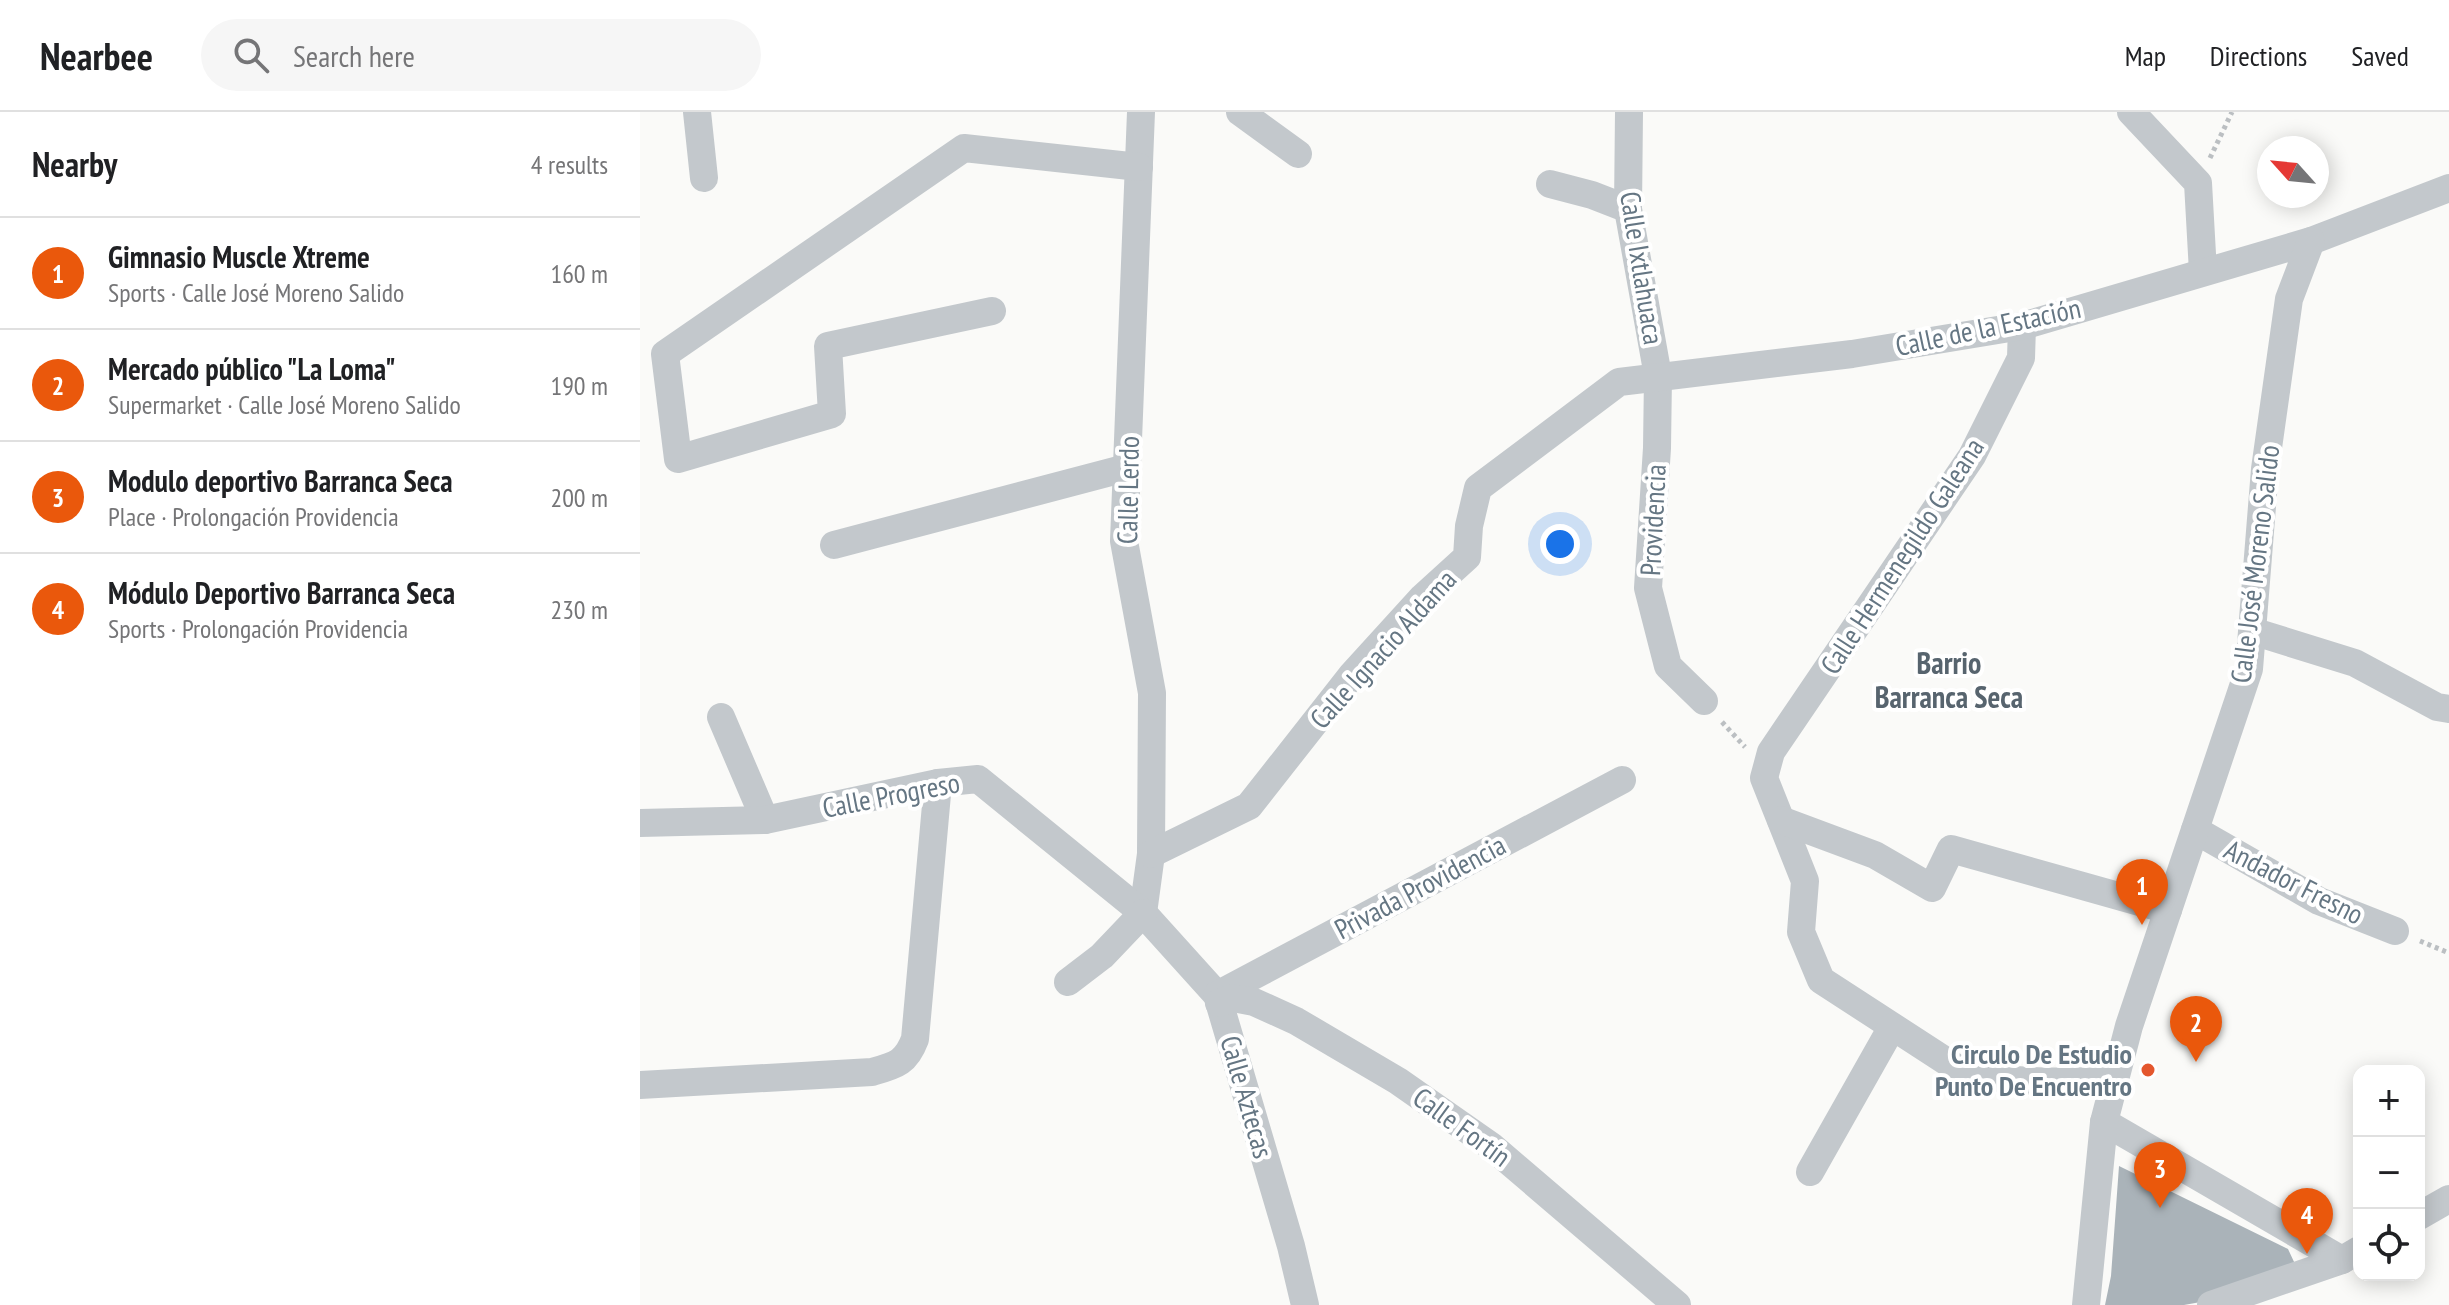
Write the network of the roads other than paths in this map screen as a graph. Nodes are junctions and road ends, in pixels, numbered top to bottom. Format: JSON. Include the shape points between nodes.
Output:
{"nodes":[{"id":1,"x":697,"y":112,"type":"edge"},
{"id":2,"x":1141,"y":112,"type":"edge"},
{"id":3,"x":1240,"y":112,"type":"edge"},
{"id":4,"x":1629,"y":112,"type":"edge"},
{"id":5,"x":2131,"y":112,"type":"edge"},
{"id":6,"x":1298,"y":154,"type":"dead end"},
{"id":7,"x":1139,"y":167,"type":"junction"},
{"id":8,"x":704,"y":178,"type":"dead end"},
{"id":9,"x":1550,"y":184,"type":"dead end"},
{"id":10,"x":2449,"y":188,"type":"edge"},
{"id":11,"x":1628,"y":209,"type":"junction"},
{"id":12,"x":2311,"y":241,"type":"junction"},
{"id":13,"x":2203,"y":272,"type":"junction"},
{"id":14,"x":992,"y":311,"type":"dead end"},
{"id":15,"x":2022,"y":326,"type":"junction"},
{"id":16,"x":1658,"y":376,"type":"junction"},
{"id":17,"x":1126,"y":468,"type":"junction"},
{"id":18,"x":834,"y":545,"type":"dead end"},
{"id":19,"x":2252,"y":631,"type":"junction"},
{"id":20,"x":1704,"y":701,"type":"road end"},
{"id":21,"x":2449,"y":709,"type":"edge"},
{"id":22,"x":721,"y":717,"type":"dead end"},
{"id":23,"x":1622,"y":780,"type":"dead end"},
{"id":24,"x":938,"y":783,"type":"junction"},
{"id":25,"x":765,"y":820,"type":"junction"},
{"id":26,"x":1781,"y":820,"type":"junction"},
{"id":27,"x":640,"y":823,"type":"edge"},
{"id":28,"x":2195,"y":830,"type":"junction"},
{"id":29,"x":1151,"y":854,"type":"junction"},
{"id":30,"x":2168,"y":910,"type":"junction"},
{"id":31,"x":1143,"y":913,"type":"junction"},
{"id":32,"x":2395,"y":931,"type":"dead end"},
{"id":33,"x":1068,"y":982,"type":"dead end"},
{"id":34,"x":1218,"y":999,"type":"junction"},
{"id":35,"x":1892,"y":1027,"type":"junction"},
{"id":36,"x":2114,"y":1081,"type":"junction"},
{"id":37,"x":640,"y":1085,"type":"edge"},
{"id":38,"x":2104,"y":1122,"type":"junction"},
{"id":39,"x":1810,"y":1172,"type":"dead end"},
{"id":40,"x":2449,"y":1199,"type":"edge"},
{"id":41,"x":2425,"y":1213,"type":"edge"},
{"id":42,"x":2350,"y":1255,"type":"edge"},
{"id":43,"x":1300,"y":1304,"type":"edge"},
{"id":44,"x":1677,"y":1305,"type":"edge"},
{"id":45,"x":2086,"y":1305,"type":"edge"},
{"id":46,"x":2211,"y":1305,"type":"edge"}],
"edges":[{"from":1,"to":8,"type":"street"},
{"from":2,"to":7,"type":"street","name":"Calle Lerdo"},
{"from":3,"to":6,"type":"street"},
{"from":4,"to":11,"type":"street","name":"Calle Ixtlahuaca"},
{"from":5,"to":13,"type":"street","via":[[2198,183]]},
{"from":7,"to":14,"type":"street","via":[[964,148],[665,354],[678,459],[832,414],[828,346]]},
{"from":7,"to":17,"type":"street","name":"Calle Lerdo"},
{"from":9,"to":11,"type":"street"},
{"from":10,"to":12,"type":"street"},
{"from":11,"to":16,"type":"street","name":"Calle Ixtlahuaca"},
{"from":12,"to":13,"type":"street","name":"Calle de la Estación"},
{"from":12,"to":19,"type":"street","name":"Calle José Moreno Salido","via":[[2289,299],[2265,469]]},
{"from":13,"to":15,"type":"street","name":"Calle de la Estación"},
{"from":15,"to":16,"type":"street","name":"Calle de la Estación","via":[[1852,354]]},
{"from":15,"to":26,"type":"street","name":"Calle Hermenegildo Galeana","via":[[2021,358],[1972,456],[1771,752],[1766,771]]},
{"from":16,"to":20,"type":"street","name":"Providencia","via":[[1648,588],[1668,666]]},
{"from":16,"to":29,"type":"street","name":"Calle Ignacio Aldama","via":[[1619,382],[1478,488],[1467,557],[1352,675],[1249,806]]},
{"from":17,"to":18,"type":"street"},
{"from":17,"to":29,"type":"street","name":"Calle Lerdo","via":[[1124,541],[1152,693]]},
{"from":19,"to":21,"type":"street","via":[[2355,663]]},
{"from":19,"to":28,"type":"street","name":"Calle José Moreno Salido","via":[[2249,669]]},
{"from":22,"to":25,"type":"street"},
{"from":23,"to":34,"type":"street","name":"Privada Providencia"},
{"from":24,"to":25,"type":"street","name":"Calle Progreso"},
{"from":24,"to":31,"type":"street","name":"Calle Progreso","via":[[978,779]]},
{"from":24,"to":37,"type":"street","via":[[915,1039],[909,1055],[895,1066],[872,1072]]},
{"from":25,"to":27,"type":"street","name":"Calle Progreso"},
{"from":26,"to":30,"type":"street","via":[[1875,855],[1932,888],[1951,849]]},
{"from":26,"to":35,"type":"street","via":[[1805,881],[1801,932],[1821,980]]},
{"from":28,"to":30,"type":"street","name":"Calle José Moreno Salido"},
{"from":28,"to":32,"type":"street","name":"Andador Fresno","via":[[2319,901]]},
{"from":29,"to":31,"type":"street","name":"Calle Lerdo"},
{"from":30,"to":36,"type":"street","name":"Calle José Moreno Salido"},
{"from":31,"to":33,"type":"street"},
{"from":31,"to":34,"type":"street","name":"Calle Aztecas"},
{"from":34,"to":43,"type":"street","name":"Calle Aztecas","via":[[1291,1246]]},
{"from":34,"to":44,"type":"street","name":"Calle Fortín","via":[[1254,1002],[1296,1021],[1398,1081],[1491,1146]]},
{"from":35,"to":36,"type":"street","via":[[1977,1076]]},
{"from":35,"to":39,"type":"street"},
{"from":36,"to":38,"type":"street","name":"Calle José Moreno Salido"},
{"from":38,"to":42,"type":"street"},
{"from":38,"to":45,"type":"street","name":"Calle José Moreno Salido"},
{"from":40,"to":41,"type":"street"},
{"from":42,"to":46,"type":"street"}]}
